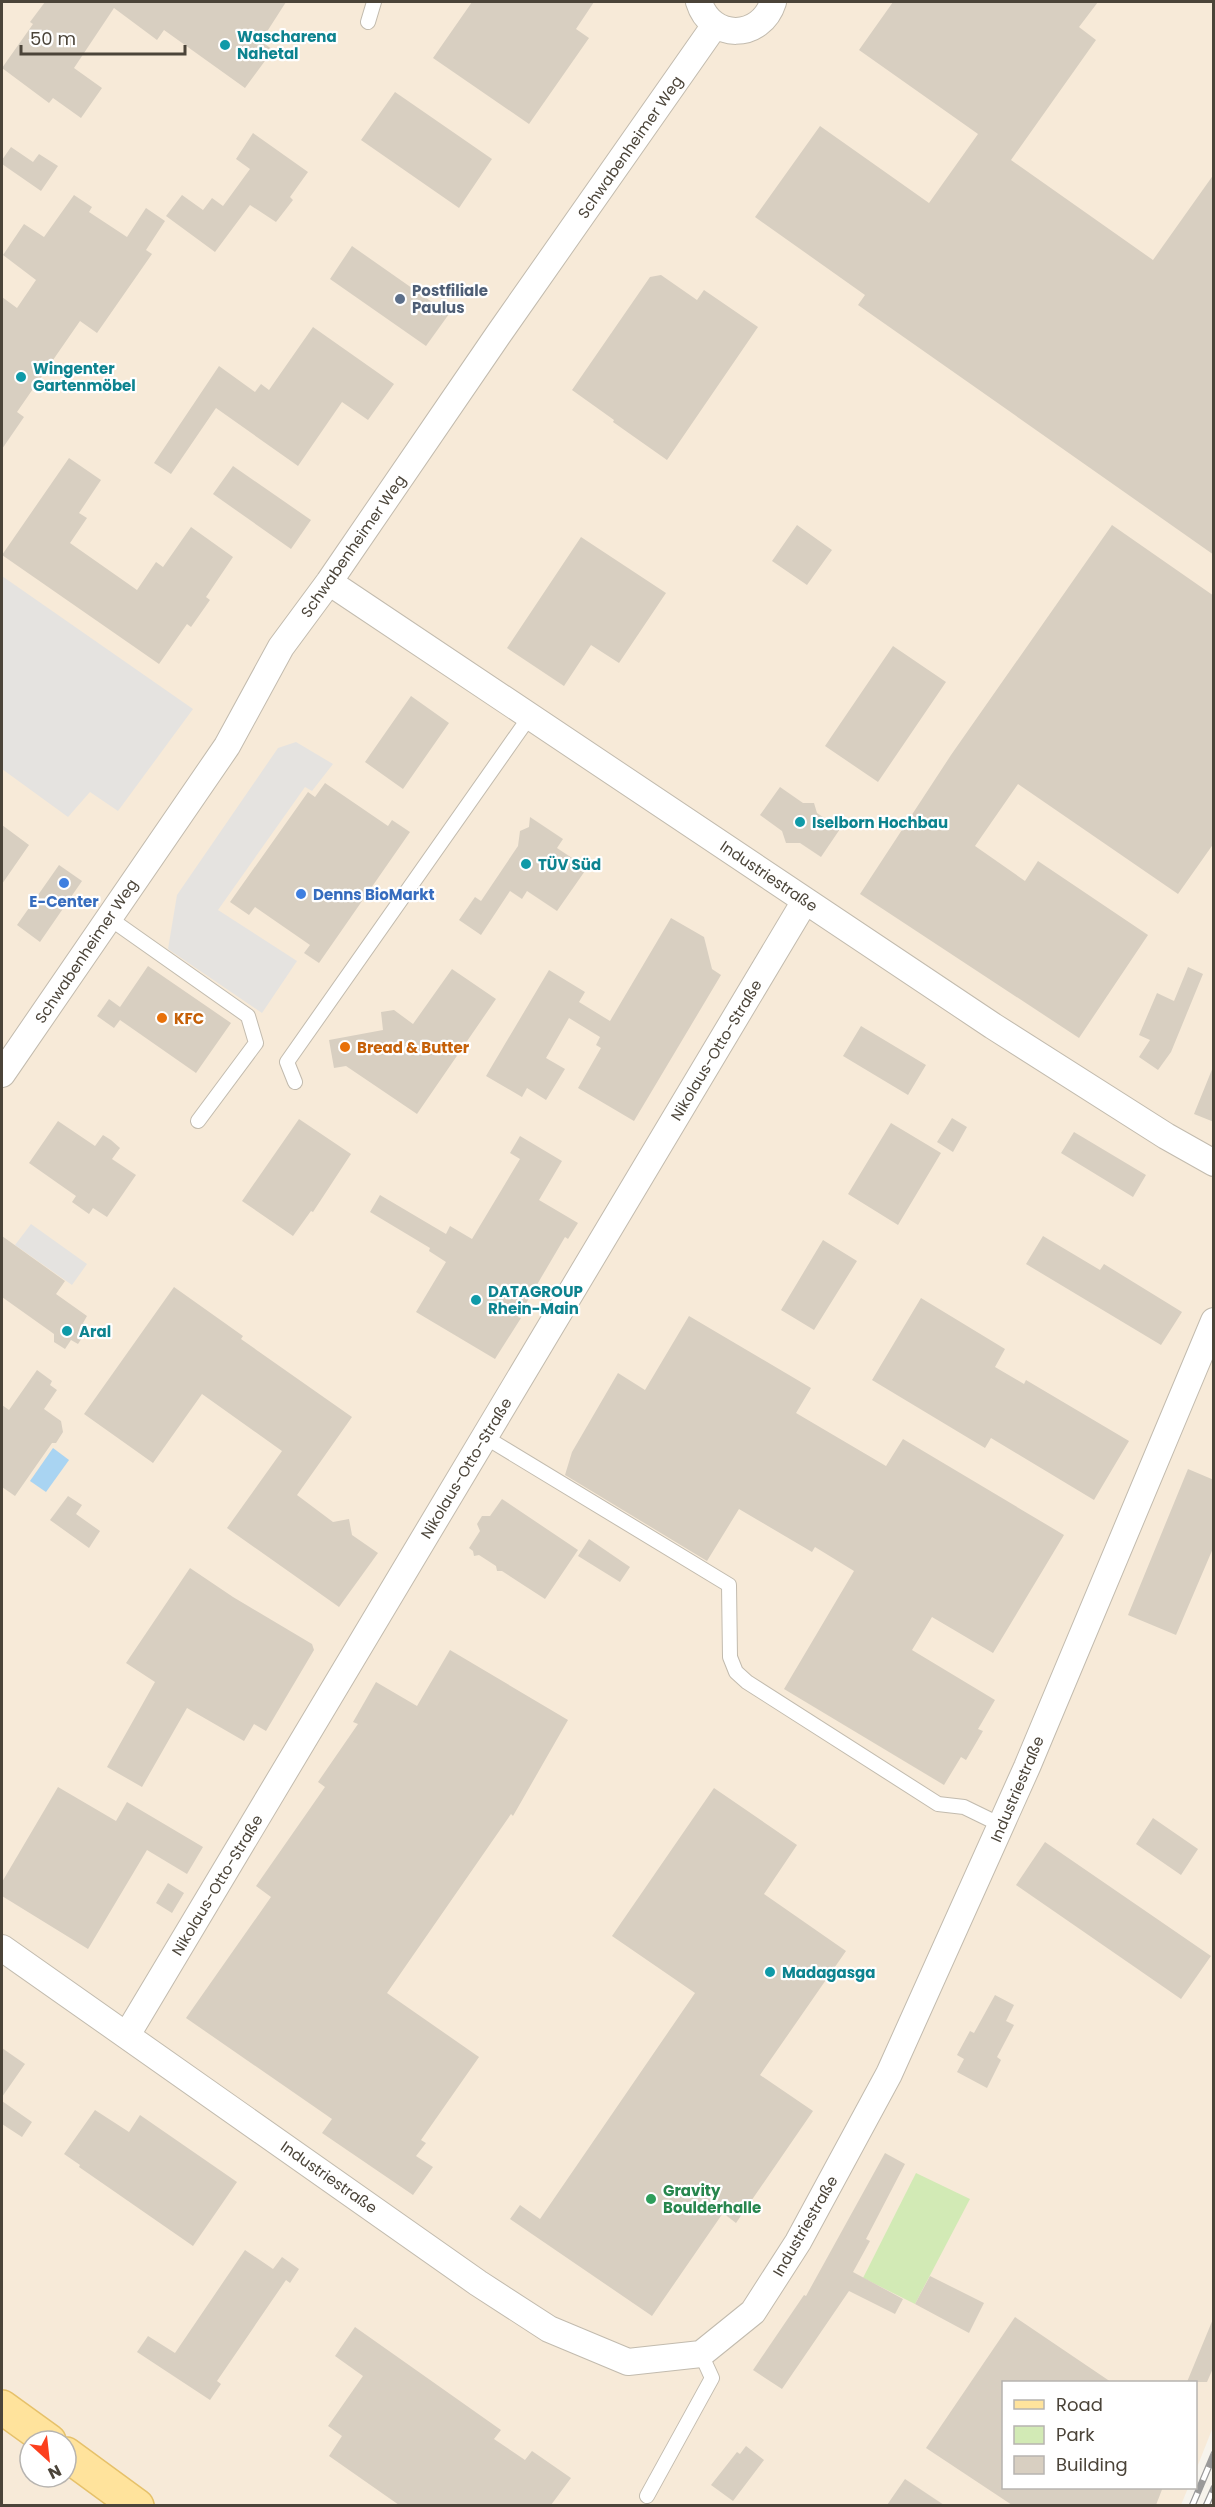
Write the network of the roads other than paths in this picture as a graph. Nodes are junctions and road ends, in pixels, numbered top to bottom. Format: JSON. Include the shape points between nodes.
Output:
{"nodes":[{"id":1,"x":374,"y":2,"type":"edge"},
{"id":2,"x":699,"y":2,"type":"edge"},
{"id":3,"x":773,"y":2,"type":"edge"},
{"id":4,"x":368,"y":22,"type":"dead end"},
{"id":5,"x":715,"y":25,"type":"junction"},
{"id":6,"x":329,"y":582,"type":"junction"},
{"id":7,"x":530,"y":716,"type":"junction"},
{"id":8,"x":805,"y":900,"type":"junction"},
{"id":9,"x":109,"y":918,"type":"junction"},
{"id":10,"x":2,"y":1074,"type":"edge"},
{"id":11,"x":295,"y":1082,"type":"dead end"},
{"id":12,"x":198,"y":1120,"type":"dead end"},
{"id":13,"x":1214,"y":1163,"type":"edge"},
{"id":14,"x":1214,"y":1321,"type":"edge"},
{"id":15,"x":485,"y":1437,"type":"junction"},
{"id":16,"x":1001,"y":1825,"type":"junction"},
{"id":17,"x":2,"y":1948,"type":"edge"},
{"id":18,"x":127,"y":2035,"type":"junction"},
{"id":19,"x":701,"y":2354,"type":"junction"},
{"id":20,"x":2,"y":2407,"type":"edge"},
{"id":21,"x":32,"y":2429,"type":"edge"},
{"id":22,"x":78,"y":2463,"type":"edge"},
{"id":23,"x":647,"y":2496,"type":"dead end"},
{"id":24,"x":137,"y":2505,"type":"edge"}],
"edges":[{"from":1,"to":4,"type":"lane"},
{"from":2,"to":5,"type":"street"},
{"from":3,"to":5,"type":"street","via":[[760,23],[749,29],[726,30]]},
{"from":5,"to":6,"type":"street","name":"Schwabenheimer Weg"},
{"from":6,"to":7,"type":"street","name":"Industriestraße"},
{"from":6,"to":9,"type":"street","name":"Schwabenheimer Weg","via":[[281,647],[227,746]]},
{"from":7,"to":8,"type":"street","name":"Industriestraße"},
{"from":7,"to":11,"type":"lane","via":[[287,1062]]},
{"from":8,"to":13,"type":"street","name":"Industriestraße","via":[[993,1026]]},
{"from":8,"to":15,"type":"street","name":"Nikolaus-Otto-Straße"},
{"from":9,"to":10,"type":"street","name":"Schwabenheimer Weg"},
{"from":9,"to":12,"type":"lane","via":[[248,1016],[256,1043]]},
{"from":14,"to":16,"type":"street","name":"Industriestraße"},
{"from":15,"to":16,"type":"lane","via":[[729,1585],[730,1657],[736,1672],[747,1682],[938,1804],[964,1807]]},
{"from":15,"to":18,"type":"street","name":"Nikolaus-Otto-Straße"},
{"from":16,"to":19,"type":"street","name":"Industriestraße","via":[[890,2074],[798,2242],[753,2312]]},
{"from":17,"to":18,"type":"street","name":"Industriestraße"},
{"from":18,"to":19,"type":"street","name":"Industriestraße","via":[[549,2330],[628,2362]]},
{"from":19,"to":23,"type":"lane","via":[[712,2378]]},
{"from":20,"to":21,"type":"main road"},
{"from":22,"to":24,"type":"main road"}]}
